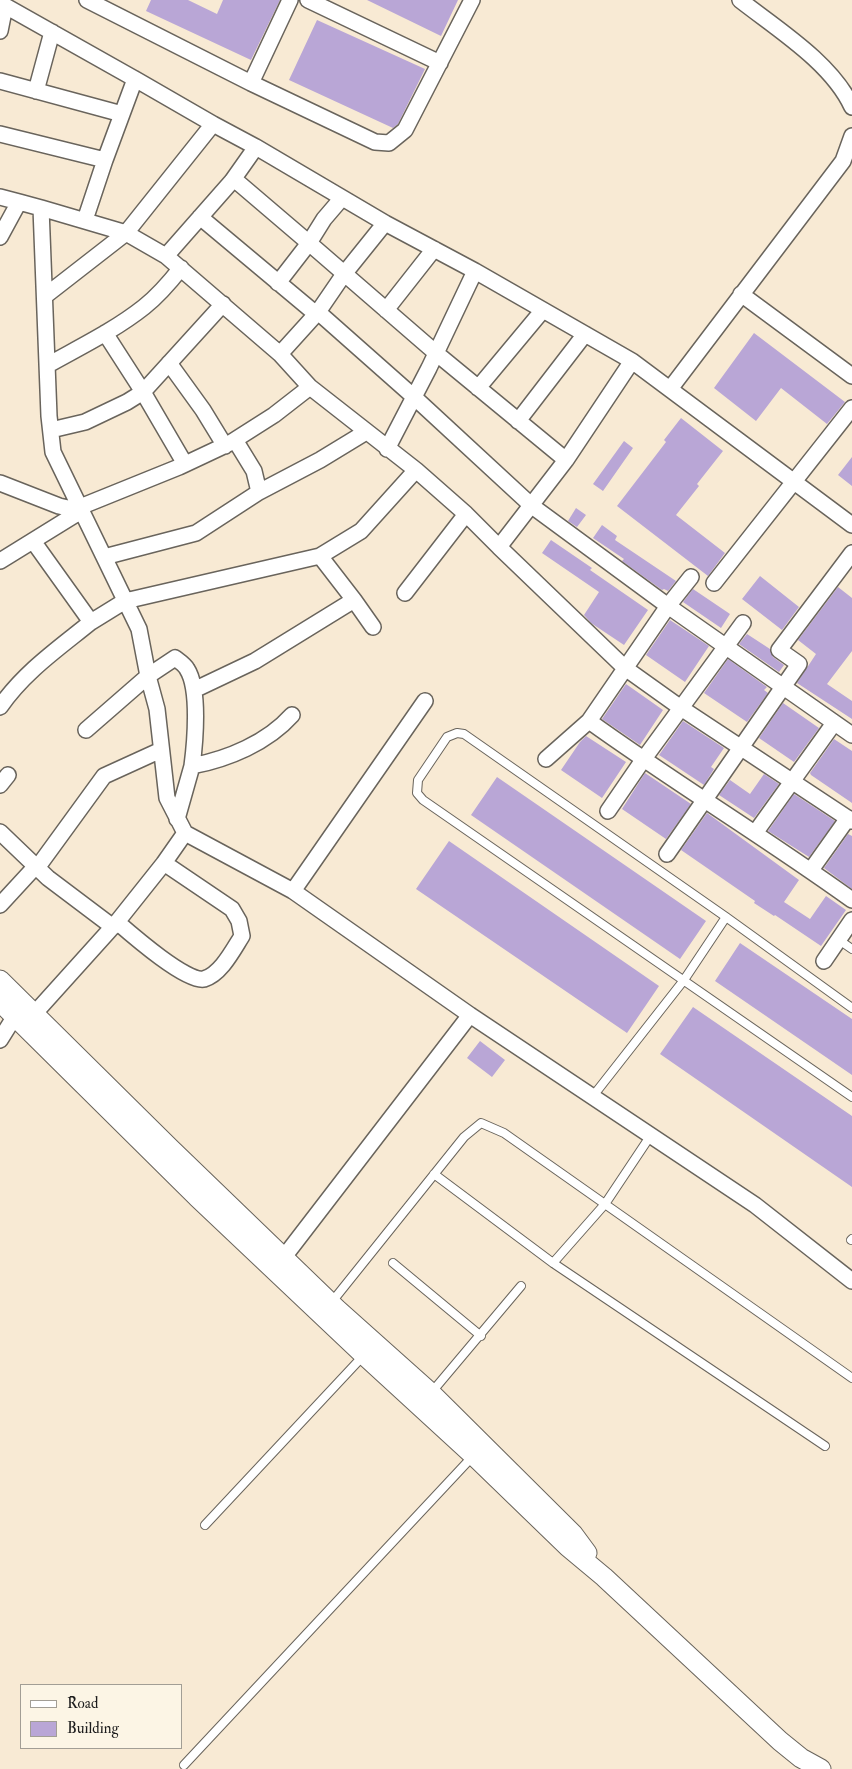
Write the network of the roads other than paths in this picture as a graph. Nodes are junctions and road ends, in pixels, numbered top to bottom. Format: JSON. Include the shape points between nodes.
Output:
{"nodes":[{"id":1,"x":87,"y":0,"type":"edge"},
{"id":2,"x":290,"y":0,"type":"edge"},
{"id":3,"x":308,"y":0,"type":"edge"},
{"id":4,"x":472,"y":0,"type":"edge"},
{"id":5,"x":740,"y":0,"type":"edge"},
{"id":6,"x":3,"y":4,"type":"edge"},
{"id":7,"x":116,"y":6,"type":"edge"},
{"id":8,"x":0,"y":31,"type":"edge"},
{"id":9,"x":52,"y":32,"type":"junction"},
{"id":10,"x":440,"y":63,"type":"junction"},
{"id":11,"x":135,"y":79,"type":"junction"},
{"id":12,"x":0,"y":81,"type":"edge"},
{"id":13,"x":252,"y":84,"type":"junction"},
{"id":14,"x":36,"y":91,"type":"junction"},
{"id":15,"x":852,"y":106,"type":"edge"},
{"id":16,"x":122,"y":114,"type":"junction"},
{"id":17,"x":213,"y":124,"type":"junction"},
{"id":18,"x":0,"y":134,"type":"edge"},
{"id":19,"x":852,"y":136,"type":"edge"},
{"id":20,"x":256,"y":147,"type":"junction"},
{"id":21,"x":105,"y":160,"type":"junction"},
{"id":22,"x":234,"y":179,"type":"junction"},
{"id":23,"x":0,"y":197,"type":"edge"},
{"id":24,"x":342,"y":198,"type":"junction"},
{"id":25,"x":19,"y":202,"type":"junction"},
{"id":26,"x":41,"y":208,"type":"junction"},
{"id":27,"x":200,"y":217,"type":"junction"},
{"id":28,"x":85,"y":220,"type":"junction"},
{"id":29,"x":385,"y":223,"type":"junction"},
{"id":30,"x":126,"y":233,"type":"junction"},
{"id":31,"x":0,"y":237,"type":"edge"},
{"id":32,"x":310,"y":242,"type":"junction"},
{"id":33,"x":434,"y":249,"type":"junction"},
{"id":34,"x":166,"y":256,"type":"junction"},
{"id":35,"x":181,"y":268,"type":"junction"},
{"id":36,"x":475,"y":271,"type":"junction"},
{"id":37,"x":344,"y":274,"type":"junction"},
{"id":38,"x":278,"y":283,"type":"junction"},
{"id":39,"x":742,"y":294,"type":"junction"},
{"id":40,"x":45,"y":296,"type":"junction"},
{"id":41,"x":223,"y":304,"type":"junction"},
{"id":42,"x":386,"y":310,"type":"junction"},
{"id":43,"x":543,"y":310,"type":"junction"},
{"id":44,"x":317,"y":313,"type":"junction"},
{"id":45,"x":106,"y":332,"type":"junction"},
{"id":46,"x":585,"y":334,"type":"junction"},
{"id":47,"x":436,"y":353,"type":"junction"},
{"id":48,"x":280,"y":354,"type":"junction"},
{"id":49,"x":632,"y":361,"type":"junction"},
{"id":50,"x":169,"y":364,"type":"junction"},
{"id":51,"x":48,"y":365,"type":"junction"},
{"id":52,"x":852,"y":376,"type":"edge"},
{"id":53,"x":310,"y":386,"type":"junction"},
{"id":54,"x":478,"y":388,"type":"junction"},
{"id":55,"x":670,"y":389,"type":"junction"},
{"id":56,"x":143,"y":392,"type":"junction"},
{"id":57,"x":414,"y":397,"type":"junction"},
{"id":58,"x":852,"y":408,"type":"edge"},
{"id":59,"x":518,"y":421,"type":"junction"},
{"id":60,"x":50,"y":430,"type":"junction"},
{"id":61,"x":366,"y":432,"type":"junction"},
{"id":62,"x":230,"y":443,"type":"junction"},
{"id":63,"x":388,"y":449,"type":"junction"},
{"id":64,"x":566,"y":460,"type":"junction"},
{"id":65,"x":185,"y":464,"type":"junction"},
{"id":66,"x":416,"y":470,"type":"junction"},
{"id":67,"x":795,"y":482,"type":"junction"},
{"id":68,"x":0,"y":483,"type":"edge"},
{"id":69,"x":260,"y":492,"type":"junction"},
{"id":70,"x":532,"y":506,"type":"junction"},
{"id":71,"x":80,"y":509,"type":"junction"},
{"id":72,"x":466,"y":514,"type":"junction"},
{"id":73,"x":852,"y":525,"type":"edge"},
{"id":74,"x":33,"y":541,"type":"junction"},
{"id":75,"x":499,"y":547,"type":"junction"},
{"id":76,"x":852,"y":553,"type":"edge"},
{"id":77,"x":320,"y":556,"type":"junction"},
{"id":78,"x":104,"y":557,"type":"junction"},
{"id":79,"x":0,"y":561,"type":"edge"},
{"id":80,"x":691,"y":577,"type":"dead end"},
{"id":81,"x":714,"y":583,"type":"dead end"},
{"id":82,"x":404,"y":593,"type":"dead end"},
{"id":83,"x":354,"y":600,"type":"junction"},
{"id":84,"x":125,"y":601,"type":"junction"},
{"id":85,"x":668,"y":606,"type":"junction"},
{"id":86,"x":92,"y":622,"type":"junction"},
{"id":87,"x":743,"y":623,"type":"dead end"},
{"id":88,"x":373,"y":627,"type":"dead end"},
{"id":89,"x":725,"y":646,"type":"junction"},
{"id":90,"x":625,"y":668,"type":"junction"},
{"id":91,"x":148,"y":676,"type":"junction"},
{"id":92,"x":783,"y":686,"type":"junction"},
{"id":93,"x":194,"y":690,"type":"junction"},
{"id":94,"x":425,"y":701,"type":"dead end"},
{"id":95,"x":0,"y":707,"type":"edge"},
{"id":96,"x":681,"y":708,"type":"junction"},
{"id":97,"x":292,"y":715,"type":"dead end"},
{"id":98,"x":589,"y":722,"type":"junction"},
{"id":99,"x":834,"y":724,"type":"junction"},
{"id":100,"x":86,"y":730,"type":"dead end"},
{"id":101,"x":852,"y":736,"type":"edge"},
{"id":102,"x":741,"y":747,"type":"junction"},
{"id":103,"x":161,"y":750,"type":"junction"},
{"id":104,"x":546,"y":759,"type":"dead end"},
{"id":105,"x":643,"y":760,"type":"junction"},
{"id":106,"x":192,"y":766,"type":"junction"},
{"id":107,"x":792,"y":780,"type":"junction"},
{"id":108,"x":704,"y":800,"type":"junction"},
{"id":109,"x":608,"y":811,"type":"dead end"},
{"id":110,"x":177,"y":819,"type":"junction"},
{"id":111,"x":850,"y":819,"type":"edge"},
{"id":112,"x":0,"y":832,"type":"edge"},
{"id":113,"x":184,"y":833,"type":"junction"},
{"id":114,"x":755,"y":833,"type":"junction"},
{"id":115,"x":667,"y":854,"type":"dead end"},
{"id":116,"x":164,"y":863,"type":"junction"},
{"id":117,"x":35,"y":867,"type":"junction"},
{"id":118,"x":811,"y":870,"type":"junction"},
{"id":119,"x":293,"y":891,"type":"junction"},
{"id":120,"x":852,"y":900,"type":"edge"},
{"id":121,"x":0,"y":904,"type":"edge"},
{"id":122,"x":726,"y":917,"type":"junction"},
{"id":123,"x":852,"y":920,"type":"edge"},
{"id":124,"x":115,"y":924,"type":"junction"},
{"id":125,"x":839,"y":940,"type":"junction"},
{"id":126,"x":852,"y":949,"type":"edge"},
{"id":127,"x":824,"y":960,"type":"dead end"},
{"id":128,"x":0,"y":980,"type":"edge"},
{"id":129,"x":684,"y":980,"type":"junction"},
{"id":130,"x":0,"y":1002,"type":"edge"},
{"id":131,"x":852,"y":1008,"type":"edge"},
{"id":132,"x":35,"y":1013,"type":"junction"},
{"id":133,"x":470,"y":1014,"type":"junction"},
{"id":134,"x":15,"y":1016,"type":"junction"},
{"id":135,"x":0,"y":1040,"type":"edge"},
{"id":136,"x":594,"y":1096,"type":"junction"},
{"id":137,"x":852,"y":1097,"type":"edge"},
{"id":138,"x":651,"y":1135,"type":"junction"},
{"id":139,"x":434,"y":1174,"type":"junction"},
{"id":140,"x":605,"y":1204,"type":"junction"},
{"id":141,"x":284,"y":1257,"type":"junction"},
{"id":142,"x":553,"y":1263,"type":"junction"},
{"id":143,"x":393,"y":1264,"type":"dead end"},
{"id":144,"x":852,"y":1281,"type":"edge"},
{"id":145,"x":522,"y":1286,"type":"dead end"},
{"id":146,"x":326,"y":1308,"type":"junction"},
{"id":147,"x":481,"y":1336,"type":"junction"},
{"id":148,"x":364,"y":1355,"type":"junction"},
{"id":149,"x":852,"y":1378,"type":"edge"},
{"id":150,"x":426,"y":1399,"type":"junction"},
{"id":151,"x":825,"y":1446,"type":"dead end"},
{"id":152,"x":474,"y":1456,"type":"junction"},
{"id":153,"x":205,"y":1525,"type":"dead end"},
{"id":154,"x":604,"y":1577,"type":"junction"},
{"id":155,"x":184,"y":1765,"type":"dead end"},
{"id":156,"x":821,"y":1769,"type":"edge"}],
"edges":[{"from":1,"to":7,"type":"street"},
{"from":2,"to":13,"type":"street"},
{"from":3,"to":10,"type":"street"},
{"from":4,"to":10,"type":"street"},
{"from":5,"to":15,"type":"street","via":[[818,62],[846,93]]},
{"from":6,"to":8,"type":"street"},
{"from":6,"to":9,"type":"street"},
{"from":7,"to":13,"type":"street"},
{"from":9,"to":11,"type":"street"},
{"from":9,"to":14,"type":"street"},
{"from":10,"to":13,"type":"street","via":[[405,130],[389,143],[375,142]]},
{"from":11,"to":16,"type":"street"},
{"from":11,"to":17,"type":"street"},
{"from":12,"to":14,"type":"street"},
{"from":14,"to":16,"type":"street"},
{"from":16,"to":21,"type":"street"},
{"from":17,"to":20,"type":"street"},
{"from":17,"to":30,"type":"street"},
{"from":18,"to":21,"type":"street"},
{"from":19,"to":39,"type":"street","via":[[843,161]]},
{"from":20,"to":22,"type":"street"},
{"from":20,"to":24,"type":"street"},
{"from":21,"to":28,"type":"street"},
{"from":22,"to":27,"type":"street"},
{"from":22,"to":32,"type":"street"},
{"from":23,"to":25,"type":"street"},
{"from":24,"to":29,"type":"street"},
{"from":24,"to":32,"type":"street"},
{"from":25,"to":26,"type":"street"},
{"from":25,"to":31,"type":"street"},
{"from":26,"to":28,"type":"street"},
{"from":26,"to":40,"type":"street"},
{"from":27,"to":34,"type":"street"},
{"from":27,"to":38,"type":"street"},
{"from":28,"to":30,"type":"street"},
{"from":29,"to":33,"type":"street"},
{"from":29,"to":37,"type":"street"},
{"from":30,"to":34,"type":"street"},
{"from":30,"to":40,"type":"street"},
{"from":32,"to":37,"type":"street"},
{"from":32,"to":38,"type":"street"},
{"from":33,"to":36,"type":"street"},
{"from":33,"to":42,"type":"street"},
{"from":34,"to":35,"type":"street"},
{"from":35,"to":41,"type":"street"},
{"from":35,"to":45,"type":"street","via":[[144,308]]},
{"from":36,"to":43,"type":"street"},
{"from":36,"to":47,"type":"street"},
{"from":37,"to":42,"type":"street"},
{"from":37,"to":44,"type":"street"},
{"from":38,"to":44,"type":"street"},
{"from":39,"to":52,"type":"street"},
{"from":39,"to":55,"type":"street"},
{"from":40,"to":51,"type":"street"},
{"from":41,"to":48,"type":"street"},
{"from":41,"to":50,"type":"street"},
{"from":42,"to":47,"type":"street"},
{"from":43,"to":46,"type":"street"},
{"from":43,"to":54,"type":"street"},
{"from":44,"to":48,"type":"street"},
{"from":44,"to":57,"type":"street"},
{"from":45,"to":51,"type":"street"},
{"from":45,"to":56,"type":"street"},
{"from":46,"to":49,"type":"street"},
{"from":46,"to":59,"type":"street"},
{"from":47,"to":54,"type":"street"},
{"from":47,"to":57,"type":"street"},
{"from":48,"to":53,"type":"street"},
{"from":49,"to":55,"type":"street"},
{"from":49,"to":64,"type":"street"},
{"from":50,"to":56,"type":"street"},
{"from":50,"to":62,"type":"street"},
{"from":51,"to":60,"type":"street"},
{"from":53,"to":61,"type":"street"},
{"from":53,"to":62,"type":"street","via":[[274,415]]},
{"from":54,"to":59,"type":"street"},
{"from":55,"to":67,"type":"street"},
{"from":56,"to":60,"type":"street","via":[[84,422]]},
{"from":56,"to":65,"type":"street"},
{"from":57,"to":63,"type":"street"},
{"from":57,"to":70,"type":"street"},
{"from":58,"to":67,"type":"street"},
{"from":59,"to":64,"type":"street"},
{"from":60,"to":71,"type":"street","via":[[53,452]]},
{"from":61,"to":63,"type":"street"},
{"from":61,"to":69,"type":"street"},
{"from":62,"to":65,"type":"street"},
{"from":62,"to":69,"type":"street","via":[[254,471]]},
{"from":63,"to":66,"type":"street"},
{"from":64,"to":70,"type":"street"},
{"from":65,"to":71,"type":"street"},
{"from":66,"to":72,"type":"street"},
{"from":66,"to":77,"type":"street","via":[[360,531]]},
{"from":67,"to":73,"type":"street"},
{"from":67,"to":81,"type":"street"},
{"from":68,"to":71,"type":"street","via":[[59,506]]},
{"from":69,"to":78,"type":"street","via":[[196,533]]},
{"from":70,"to":75,"type":"street"},
{"from":70,"to":85,"type":"street"},
{"from":71,"to":74,"type":"street"},
{"from":71,"to":78,"type":"street"},
{"from":72,"to":75,"type":"street"},
{"from":72,"to":82,"type":"street"},
{"from":74,"to":79,"type":"street"},
{"from":74,"to":86,"type":"street"},
{"from":75,"to":90,"type":"street"},
{"from":76,"to":92,"type":"street","via":[[779,650],[799,664]]},
{"from":77,"to":83,"type":"street"},
{"from":77,"to":84,"type":"street"},
{"from":78,"to":84,"type":"street"},
{"from":80,"to":85,"type":"street"},
{"from":83,"to":88,"type":"street"},
{"from":83,"to":93,"type":"street","via":[[255,661]]},
{"from":84,"to":86,"type":"street"},
{"from":84,"to":91,"type":"street","via":[[139,629]]},
{"from":85,"to":89,"type":"street"},
{"from":85,"to":90,"type":"street"},
{"from":86,"to":95,"type":"street","via":[[32,670]]},
{"from":87,"to":89,"type":"street"},
{"from":89,"to":92,"type":"street"},
{"from":89,"to":96,"type":"street"},
{"from":90,"to":96,"type":"street"},
{"from":90,"to":98,"type":"street"},
{"from":91,"to":93,"type":"street","via":[[175,658],[187,668]]},
{"from":91,"to":100,"type":"street"},
{"from":91,"to":103,"type":"street","via":[[157,709]]},
{"from":92,"to":99,"type":"street"},
{"from":92,"to":102,"type":"street"},
{"from":93,"to":106,"type":"street"},
{"from":94,"to":119,"type":"street"},
{"from":96,"to":102,"type":"street"},
{"from":96,"to":105,"type":"street"},
{"from":97,"to":106,"type":"street","via":[[280,728],[243,750]]},
{"from":98,"to":104,"type":"street"},
{"from":98,"to":105,"type":"street"},
{"from":99,"to":101,"type":"street"},
{"from":99,"to":107,"type":"street"},
{"from":102,"to":107,"type":"street"},
{"from":102,"to":108,"type":"street"},
{"from":103,"to":110,"type":"street","via":[[167,798]]},
{"from":103,"to":117,"type":"street","via":[[104,776]]},
{"from":105,"to":108,"type":"street"},
{"from":105,"to":109,"type":"street"},
{"from":106,"to":110,"type":"street"},
{"from":107,"to":111,"type":"street"},
{"from":107,"to":114,"type":"street"},
{"from":108,"to":114,"type":"street"},
{"from":108,"to":115,"type":"street"},
{"from":110,"to":113,"type":"street"},
{"from":111,"to":118,"type":"street"},
{"from":112,"to":117,"type":"street"},
{"from":113,"to":116,"type":"street"},
{"from":113,"to":119,"type":"street"},
{"from":114,"to":118,"type":"street"},
{"from":116,"to":124,"type":"street"},
{"from":116,"to":124,"type":"street","via":[[232,909],[239,921],[242,936],[220,969],[204,979],[192,978]]},
{"from":117,"to":121,"type":"street"},
{"from":117,"to":124,"type":"street"},
{"from":118,"to":120,"type":"street"},
{"from":119,"to":133,"type":"street"},
{"from":122,"to":129,"type":"lane"},
{"from":122,"to":129,"type":"lane","via":[[464,734],[446,737],[418,780],[417,792],[423,800]]},
{"from":122,"to":131,"type":"lane"},
{"from":123,"to":125,"type":"street"},
{"from":124,"to":132,"type":"street"},
{"from":125,"to":126,"type":"lane"},
{"from":125,"to":127,"type":"street"},
{"from":128,"to":132,"type":"street"},
{"from":129,"to":136,"type":"lane"},
{"from":129,"to":137,"type":"lane"},
{"from":130,"to":134,"type":"street"},
{"from":132,"to":141,"type":"street"},
{"from":133,"to":136,"type":"street"},
{"from":133,"to":141,"type":"street"},
{"from":134,"to":135,"type":"street"},
{"from":134,"to":146,"type":"street","via":[[197,1197]]},
{"from":136,"to":138,"type":"street"},
{"from":138,"to":140,"type":"lane"},
{"from":138,"to":144,"type":"street","via":[[755,1205]]},
{"from":139,"to":140,"type":"lane","via":[[464,1137],[481,1123],[504,1133]]},
{"from":139,"to":142,"type":"lane"},
{"from":139,"to":146,"type":"lane"},
{"from":140,"to":142,"type":"lane"},
{"from":140,"to":149,"type":"lane"},
{"from":141,"to":146,"type":"street"},
{"from":142,"to":151,"type":"lane"},
{"from":143,"to":147,"type":"lane"},
{"from":145,"to":147,"type":"lane"},
{"from":146,"to":148,"type":"street"},
{"from":146,"to":150,"type":"street"},
{"from":147,"to":150,"type":"lane"},
{"from":148,"to":150,"type":"street"},
{"from":148,"to":153,"type":"lane"},
{"from":150,"to":152,"type":"street"},
{"from":150,"to":154,"type":"street","via":[[573,1534]]},
{"from":152,"to":154,"type":"street","via":[[568,1547]]},
{"from":152,"to":155,"type":"lane"},
{"from":154,"to":156,"type":"street","via":[[780,1741],[800,1758]]}]}
